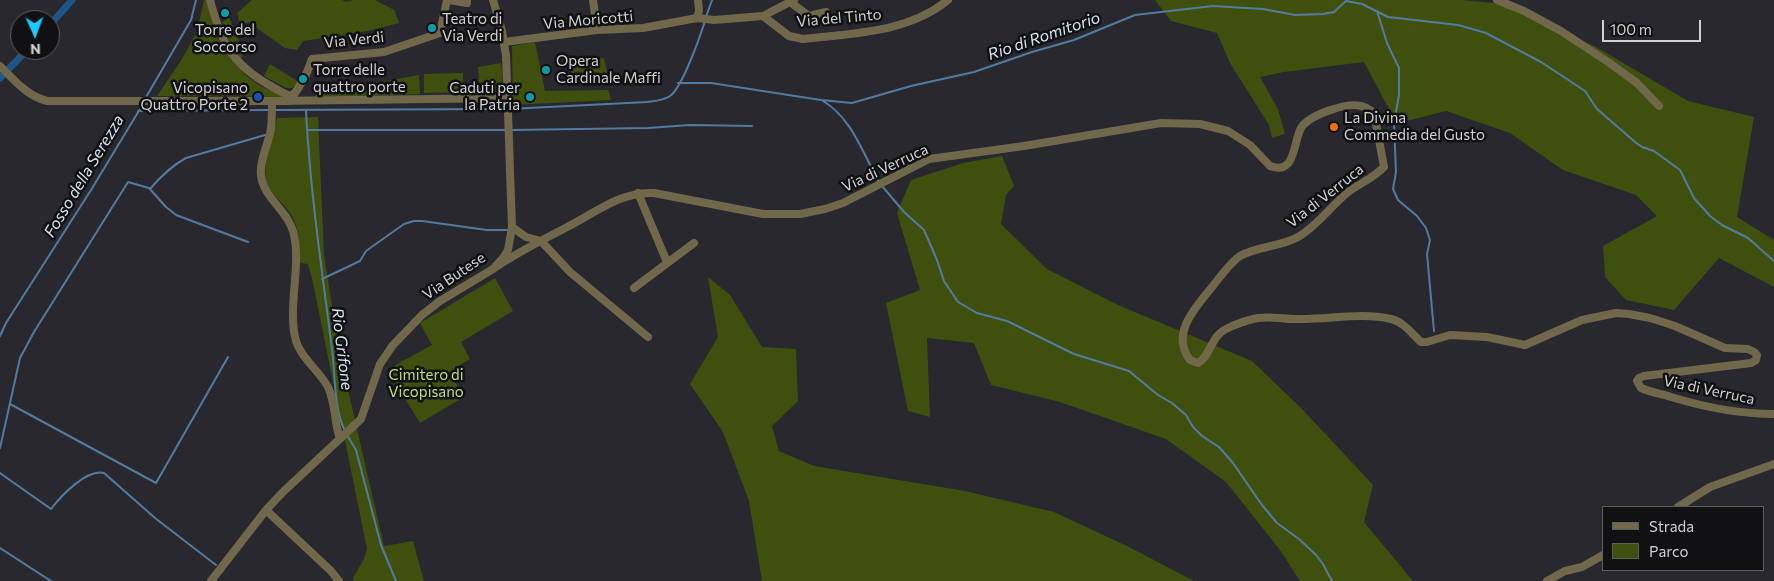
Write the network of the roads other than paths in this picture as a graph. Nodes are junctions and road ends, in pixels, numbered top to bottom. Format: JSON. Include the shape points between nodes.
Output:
{"nodes":[{"id":1,"x":210,"y":0,"type":"edge"},
{"id":2,"x":448,"y":0,"type":"edge"},
{"id":3,"x":494,"y":0,"type":"edge"},
{"id":4,"x":594,"y":0,"type":"edge"},
{"id":5,"x":698,"y":0,"type":"edge"},
{"id":6,"x":948,"y":0,"type":"edge"},
{"id":7,"x":1497,"y":0,"type":"edge"},
{"id":8,"x":792,"y":1,"type":"edge"},
{"id":9,"x":467,"y":2,"type":"edge"},
{"id":10,"x":826,"y":12,"type":"dead end"},
{"id":11,"x":763,"y":16,"type":"junction"},
{"id":12,"x":698,"y":18,"type":"junction"},
{"id":13,"x":597,"y":30,"type":"junction"},
{"id":14,"x":504,"y":42,"type":"junction"},
{"id":15,"x":0,"y":66,"type":"edge"},
{"id":16,"x":306,"y":75,"type":"dead end"},
{"id":17,"x":302,"y":82,"type":"dead end"},
{"id":18,"x":290,"y":98,"type":"junction"},
{"id":19,"x":508,"y":102,"type":"junction"},
{"id":20,"x":272,"y":105,"type":"junction"},
{"id":21,"x":1659,"y":106,"type":"dead end"},
{"id":22,"x":638,"y":193,"type":"junction"},
{"id":23,"x":512,"y":227,"type":"junction"},
{"id":24,"x":526,"y":237,"type":"junction"},
{"id":25,"x":510,"y":240,"type":"junction"},
{"id":26,"x":541,"y":240,"type":"junction"},
{"id":27,"x":694,"y":244,"type":"dead end"},
{"id":28,"x":523,"y":249,"type":"junction"},
{"id":29,"x":667,"y":262,"type":"junction"},
{"id":30,"x":493,"y":268,"type":"junction"},
{"id":31,"x":634,"y":288,"type":"dead end"},
{"id":32,"x":648,"y":337,"type":"dead end"},
{"id":33,"x":1774,"y":414,"type":"edge"},
{"id":34,"x":340,"y":438,"type":"junction"},
{"id":35,"x":1774,"y":464,"type":"edge"},
{"id":36,"x":1680,"y":506,"type":"edge"},
{"id":37,"x":266,"y":510,"type":"junction"},
{"id":38,"x":1602,"y":556,"type":"edge"},
{"id":39,"x":211,"y":581,"type":"edge"},
{"id":40,"x":339,"y":581,"type":"edge"},
{"id":41,"x":1547,"y":581,"type":"edge"}],
"edges":[{"from":1,"to":18,"type":"street","via":[[232,56],[255,77]]},
{"from":2,"to":9,"type":"street"},
{"from":2,"to":16,"type":"street","name":"Via Verdi","via":[[440,33],[384,52],[312,59]]},
{"from":3,"to":14,"type":"street","name":"Via Butese"},
{"from":4,"to":13,"type":"street"},
{"from":5,"to":12,"type":"street"},
{"from":6,"to":11,"type":"street","name":"Via del Tinto","via":[[936,10],[899,26],[803,38],[790,36]]},
{"from":7,"to":21,"type":"street","via":[[1524,11],[1577,41],[1637,83]]},
{"from":8,"to":10,"type":"street","via":[[809,16]]},
{"from":8,"to":11,"type":"street"},
{"from":11,"to":12,"type":"street","name":"Via Moricotti"},
{"from":12,"to":13,"type":"street","name":"Via Moricotti","via":[[644,28]]},
{"from":13,"to":14,"type":"street","name":"Via Moricotti"},
{"from":14,"to":19,"type":"street","name":"Via Butese"},
{"from":15,"to":20,"type":"street","via":[[37,98],[47,101],[159,100]]},
{"from":17,"to":18,"type":"street"},
{"from":18,"to":19,"type":"street"},
{"from":18,"to":20,"type":"street"},
{"from":19,"to":23,"type":"street","name":"Via Butese"},
{"from":20,"to":34,"type":"street","via":[[271,128],[261,175],[265,188],[287,216],[295,239],[295,337],[300,350],[327,386]]},
{"from":22,"to":26,"type":"street","name":"Via di Verruca","via":[[617,200]]},
{"from":22,"to":29,"type":"street"},
{"from":22,"to":33,"type":"street","name":"Via di Verruca","via":[[661,194],[762,214],[790,215],[826,209],[930,159],[1170,123],[1223,129],[1244,140],[1276,168],[1291,161],[1305,123],[1342,106],[1362,106],[1374,114],[1384,167],[1348,192],[1313,227],[1298,237],[1239,257],[1187,319],[1182,342],[1190,360],[1195,363],[1203,360],[1216,336],[1224,330],[1260,318],[1392,319],[1402,323],[1421,342],[1450,335],[1487,337],[1525,345],[1582,320],[1616,313],[1629,314],[1663,322],[1725,348],[1748,349],[1757,355],[1751,363],[1644,376],[1637,382],[1641,388],[1712,408]]},
{"from":23,"to":24,"type":"street"},
{"from":23,"to":25,"type":"street","name":"Via Butese"},
{"from":24,"to":25,"type":"street"},
{"from":24,"to":26,"type":"street"},
{"from":25,"to":28,"type":"street","via":[[514,246]]},
{"from":25,"to":30,"type":"street","name":"Via Butese","via":[[508,250]]},
{"from":26,"to":28,"type":"street","name":"Via di Verruca"},
{"from":26,"to":32,"type":"street","via":[[570,272]]},
{"from":27,"to":29,"type":"street"},
{"from":28,"to":30,"type":"street","name":"Via di Verruca"},
{"from":29,"to":31,"type":"street"},
{"from":30,"to":34,"type":"street","name":"Via Butese","via":[[440,301],[401,336],[380,364],[364,414]]},
{"from":34,"to":37,"type":"street","name":"Via Butese"},
{"from":35,"to":36,"type":"street","via":[[1710,487]]},
{"from":37,"to":39,"type":"street","name":"Via Butese"},
{"from":37,"to":40,"type":"street"},
{"from":38,"to":41,"type":"street"}]}
